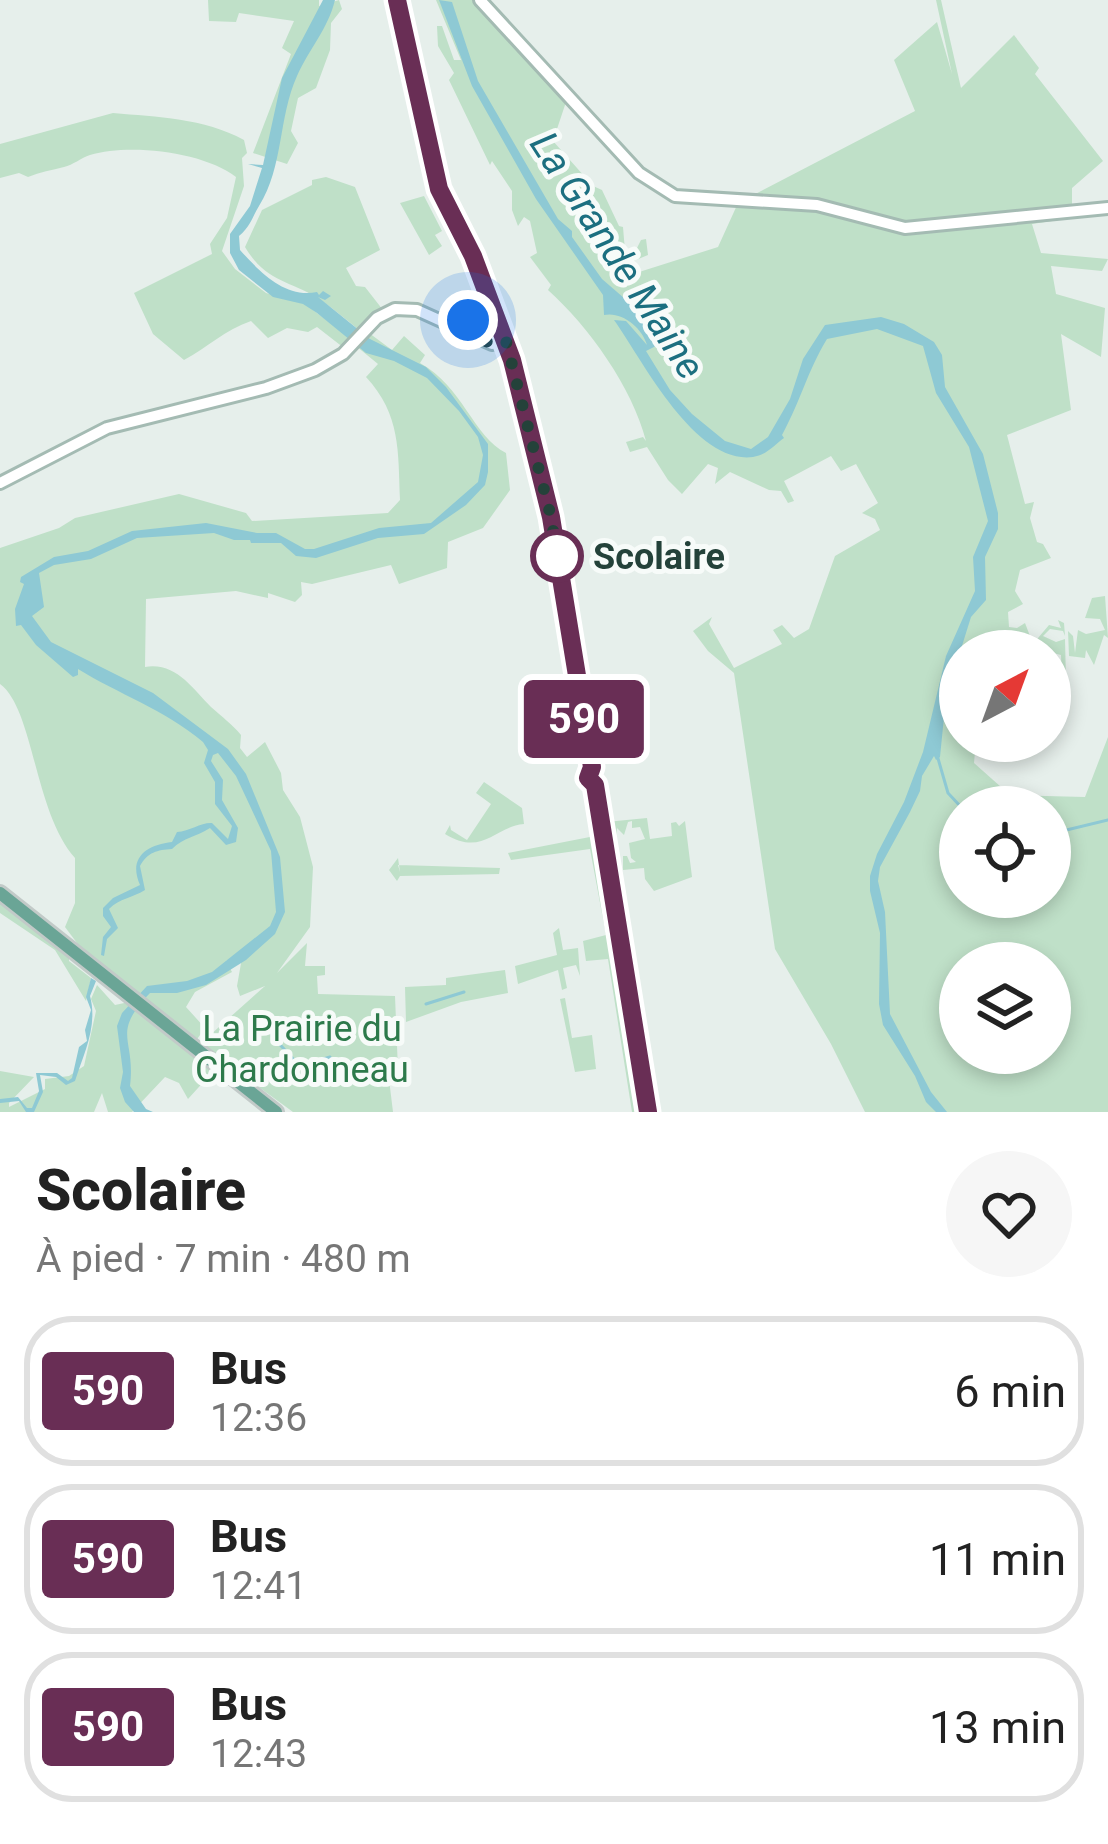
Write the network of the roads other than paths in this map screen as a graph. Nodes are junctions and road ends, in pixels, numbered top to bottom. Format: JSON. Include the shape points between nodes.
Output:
{"nodes":[{"id":1,"x":398,"y":0,"type":"edge"},
{"id":2,"x":480,"y":0,"type":"edge"},
{"id":3,"x":1108,"y":208,"type":"edge"},
{"id":4,"x":492,"y":304,"type":"junction"},
{"id":5,"x":459,"y":329,"type":"junction"},
{"id":6,"x":506,"y":341,"type":"junction"},
{"id":7,"x":0,"y":483,"type":"edge"},
{"id":8,"x":0,"y":893,"type":"edge"},
{"id":9,"x":276,"y":1112,"type":"edge"},
{"id":10,"x":648,"y":1112,"type":"edge"}],
"edges":[{"from":1,"to":4,"type":"main road","via":[[442,197]]},
{"from":2,"to":3,"type":"street","via":[[654,185],[682,198],[826,206],[905,228]]},
{"from":4,"to":5,"type":"street"},
{"from":4,"to":6,"type":"main road"},
{"from":5,"to":6,"type":"street","via":[[492,344]]},
{"from":5,"to":7,"type":"street","via":[[417,310],[383,314],[326,364],[88,435]]},
{"from":6,"to":10,"type":"main road","via":[[551,517]]},
{"from":8,"to":9,"type":"main road"}]}
